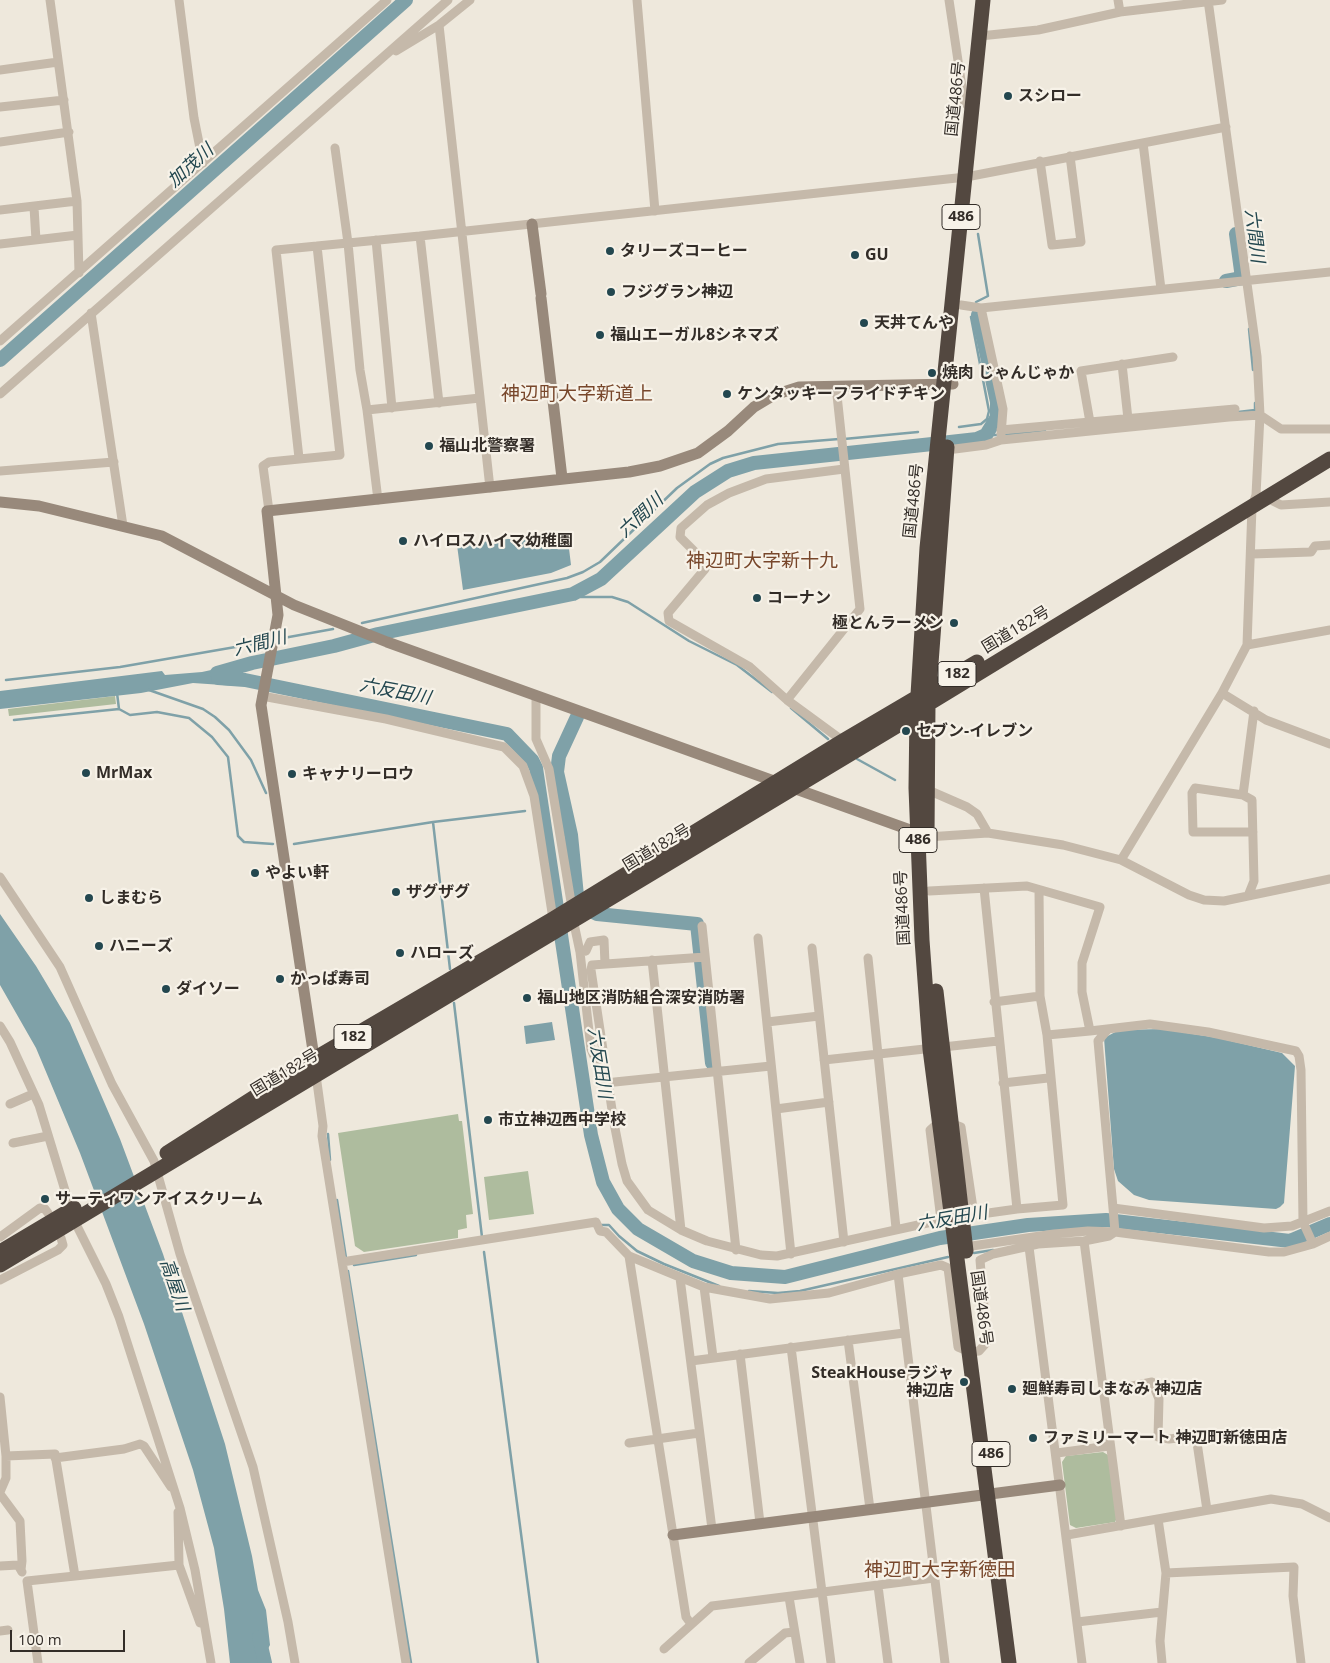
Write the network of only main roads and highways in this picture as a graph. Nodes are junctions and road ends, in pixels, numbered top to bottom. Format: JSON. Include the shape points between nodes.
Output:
{"nodes":[{"id":1,"x":983,"y":0,"type":"edge"},
{"id":2,"x":992,"y":0,"type":"edge"},
{"id":3,"x":984,"y":36,"type":"junction"},
{"id":4,"x":970,"y":176,"type":"junction"},
{"id":5,"x":948,"y":384,"type":"junction"},
{"id":6,"x":1330,"y":450,"type":"edge"},
{"id":7,"x":1330,"y":458,"type":"edge"},
{"id":8,"x":1258,"y":500,"type":"junction"},
{"id":9,"x":923,"y":701,"type":"junction"},
{"id":10,"x":782,"y":786,"type":"junction"},
{"id":11,"x":922,"y":835,"type":"junction"},
{"id":12,"x":555,"y":922,"type":"junction"},
{"id":13,"x":936,"y":1048,"type":"junction"},
{"id":14,"x":150,"y":1169,"type":"junction"},
{"id":15,"x":76,"y":1213,"type":"junction"},
{"id":16,"x":0,"y":1252,"type":"edge"},
{"id":17,"x":0,"y":1265,"type":"edge"},
{"id":18,"x":991,"y":1494,"type":"junction"},
{"id":19,"x":1009,"y":1663,"type":"edge"},
{"id":20,"x":1018,"y":1663,"type":"edge"}],
"edges":[{"from":1,"to":3,"type":"highway","name":"国道486号","number":"486"},
{"from":2,"to":3,"type":"highway","name":"国道486号","number":"486"},
{"from":3,"to":4,"type":"highway","name":"国道486号","number":"486"},
{"from":3,"to":4,"type":"highway","name":"国道486号","number":"486","via":[[972,110]]},
{"from":4,"to":5,"type":"highway","name":"国道486号","number":"486"},
{"from":4,"to":5,"type":"highway","name":"国道486号","number":"486","via":[[961,305]]},
{"from":5,"to":9,"type":"highway","name":"国道486号","number":"486","via":[[927,548]]},
{"from":6,"to":8,"type":"highway","name":"国道182号","number":"182"},
{"from":7,"to":8,"type":"highway","name":"国道182号","number":"182"},
{"from":8,"to":9,"type":"highway","name":"国道182号","number":"182"},
{"from":9,"to":10,"type":"highway","name":"国道182号","number":"182"},
{"from":9,"to":10,"type":"highway","name":"国道182号","number":"182","via":[[843,740]]},
{"from":9,"to":11,"type":"highway","name":"国道486号","number":"486"},
{"from":9,"to":11,"type":"highway","name":"国道486号","number":"486","via":[[928,790]]},
{"from":10,"to":12,"type":"highway","name":"国道182号","number":"182"},
{"from":11,"to":13,"type":"highway","name":"国道486号","number":"486","via":[[929,891]]},
{"from":11,"to":13,"type":"highway","name":"国道486号","number":"486","via":[[922,940]]},
{"from":12,"to":14,"type":"highway","name":"国道182号","number":"182","via":[[316,1075]]},
{"from":12,"to":14,"type":"highway","name":"国道182号","number":"182","via":[[314,1059]]},
{"from":13,"to":18,"type":"highway","name":"国道486号","number":"486"},
{"from":14,"to":15,"type":"highway","name":"国道182号","number":"182"},
{"from":15,"to":16,"type":"highway","name":"国道182号","number":"182"},
{"from":15,"to":17,"type":"highway","name":"国道182号","number":"182"},
{"from":18,"to":19,"type":"highway","name":"国道486号","number":"486"},
{"from":18,"to":20,"type":"highway","name":"国道486号","number":"486"}]}
